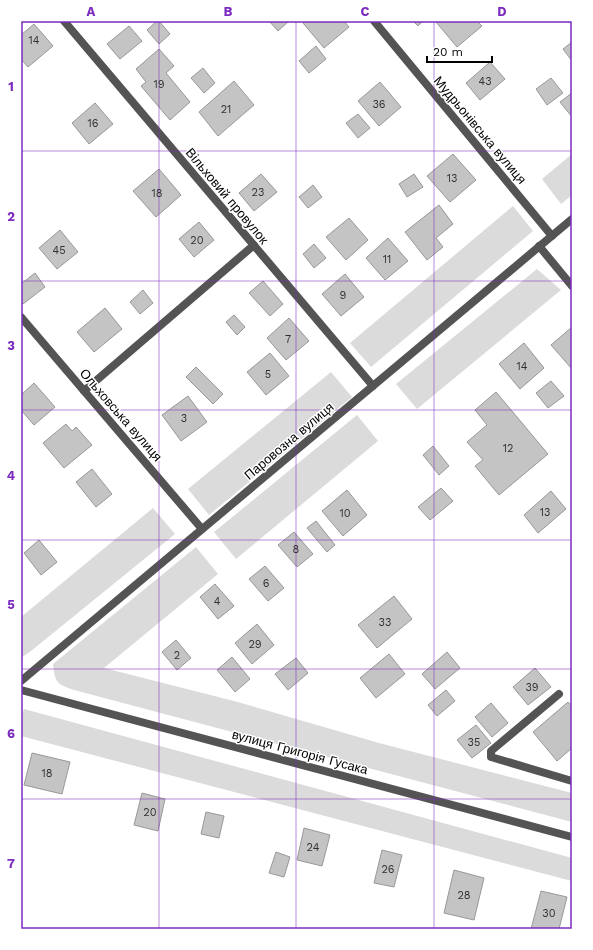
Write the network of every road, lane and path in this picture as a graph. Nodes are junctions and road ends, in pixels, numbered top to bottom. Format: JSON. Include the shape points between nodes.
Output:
{"nodes":[{"id":1,"x":64,"y":21,"type":"edge"},
{"id":2,"x":374,"y":21,"type":"edge"},
{"id":3,"x":572,"y":219,"type":"edge"},
{"id":4,"x":552,"y":236,"type":"junction"},
{"id":5,"x":254,"y":245,"type":"junction"},
{"id":6,"x":539,"y":246,"type":"junction"},
{"id":7,"x":572,"y":286,"type":"edge"},
{"id":8,"x":21,"y":317,"type":"edge"},
{"id":9,"x":373,"y":386,"type":"junction"},
{"id":10,"x":84,"y":390,"type":"junction"},
{"id":11,"x":202,"y":529,"type":"junction"},
{"id":12,"x":21,"y":680,"type":"edge"},
{"id":13,"x":21,"y":690,"type":"edge"},
{"id":14,"x":559,"y":694,"type":"dead end"},
{"id":15,"x":572,"y":781,"type":"edge"},
{"id":16,"x":572,"y":836,"type":"edge"}],
"edges":[{"from":1,"to":5,"type":"street","name":"Вільховий провулок"},
{"from":2,"to":4,"type":"street","name":"Мудрьонівська вулиця"},
{"from":3,"to":4,"type":"street","name":"Паровозна вулиця"},
{"from":4,"to":6,"type":"street","name":"Паровозна вулиця"},
{"from":5,"to":9,"type":"street","name":"Вільховий провулок"},
{"from":5,"to":10,"type":"street"},
{"from":6,"to":7,"type":"street"},
{"from":6,"to":9,"type":"street","name":"Паровозна вулиця"},
{"from":8,"to":10,"type":"street","name":"Ольховська вулиця"},
{"from":9,"to":11,"type":"street","name":"Паровозна вулиця"},
{"from":10,"to":11,"type":"street","name":"Ольховська вулиця"},
{"from":11,"to":12,"type":"street","name":"Паровозна вулиця"},
{"from":13,"to":16,"type":"street","name":"вулиця Григорія Гусака"},
{"from":14,"to":15,"type":"street","via":[[491,751],[491,758]]}]}
